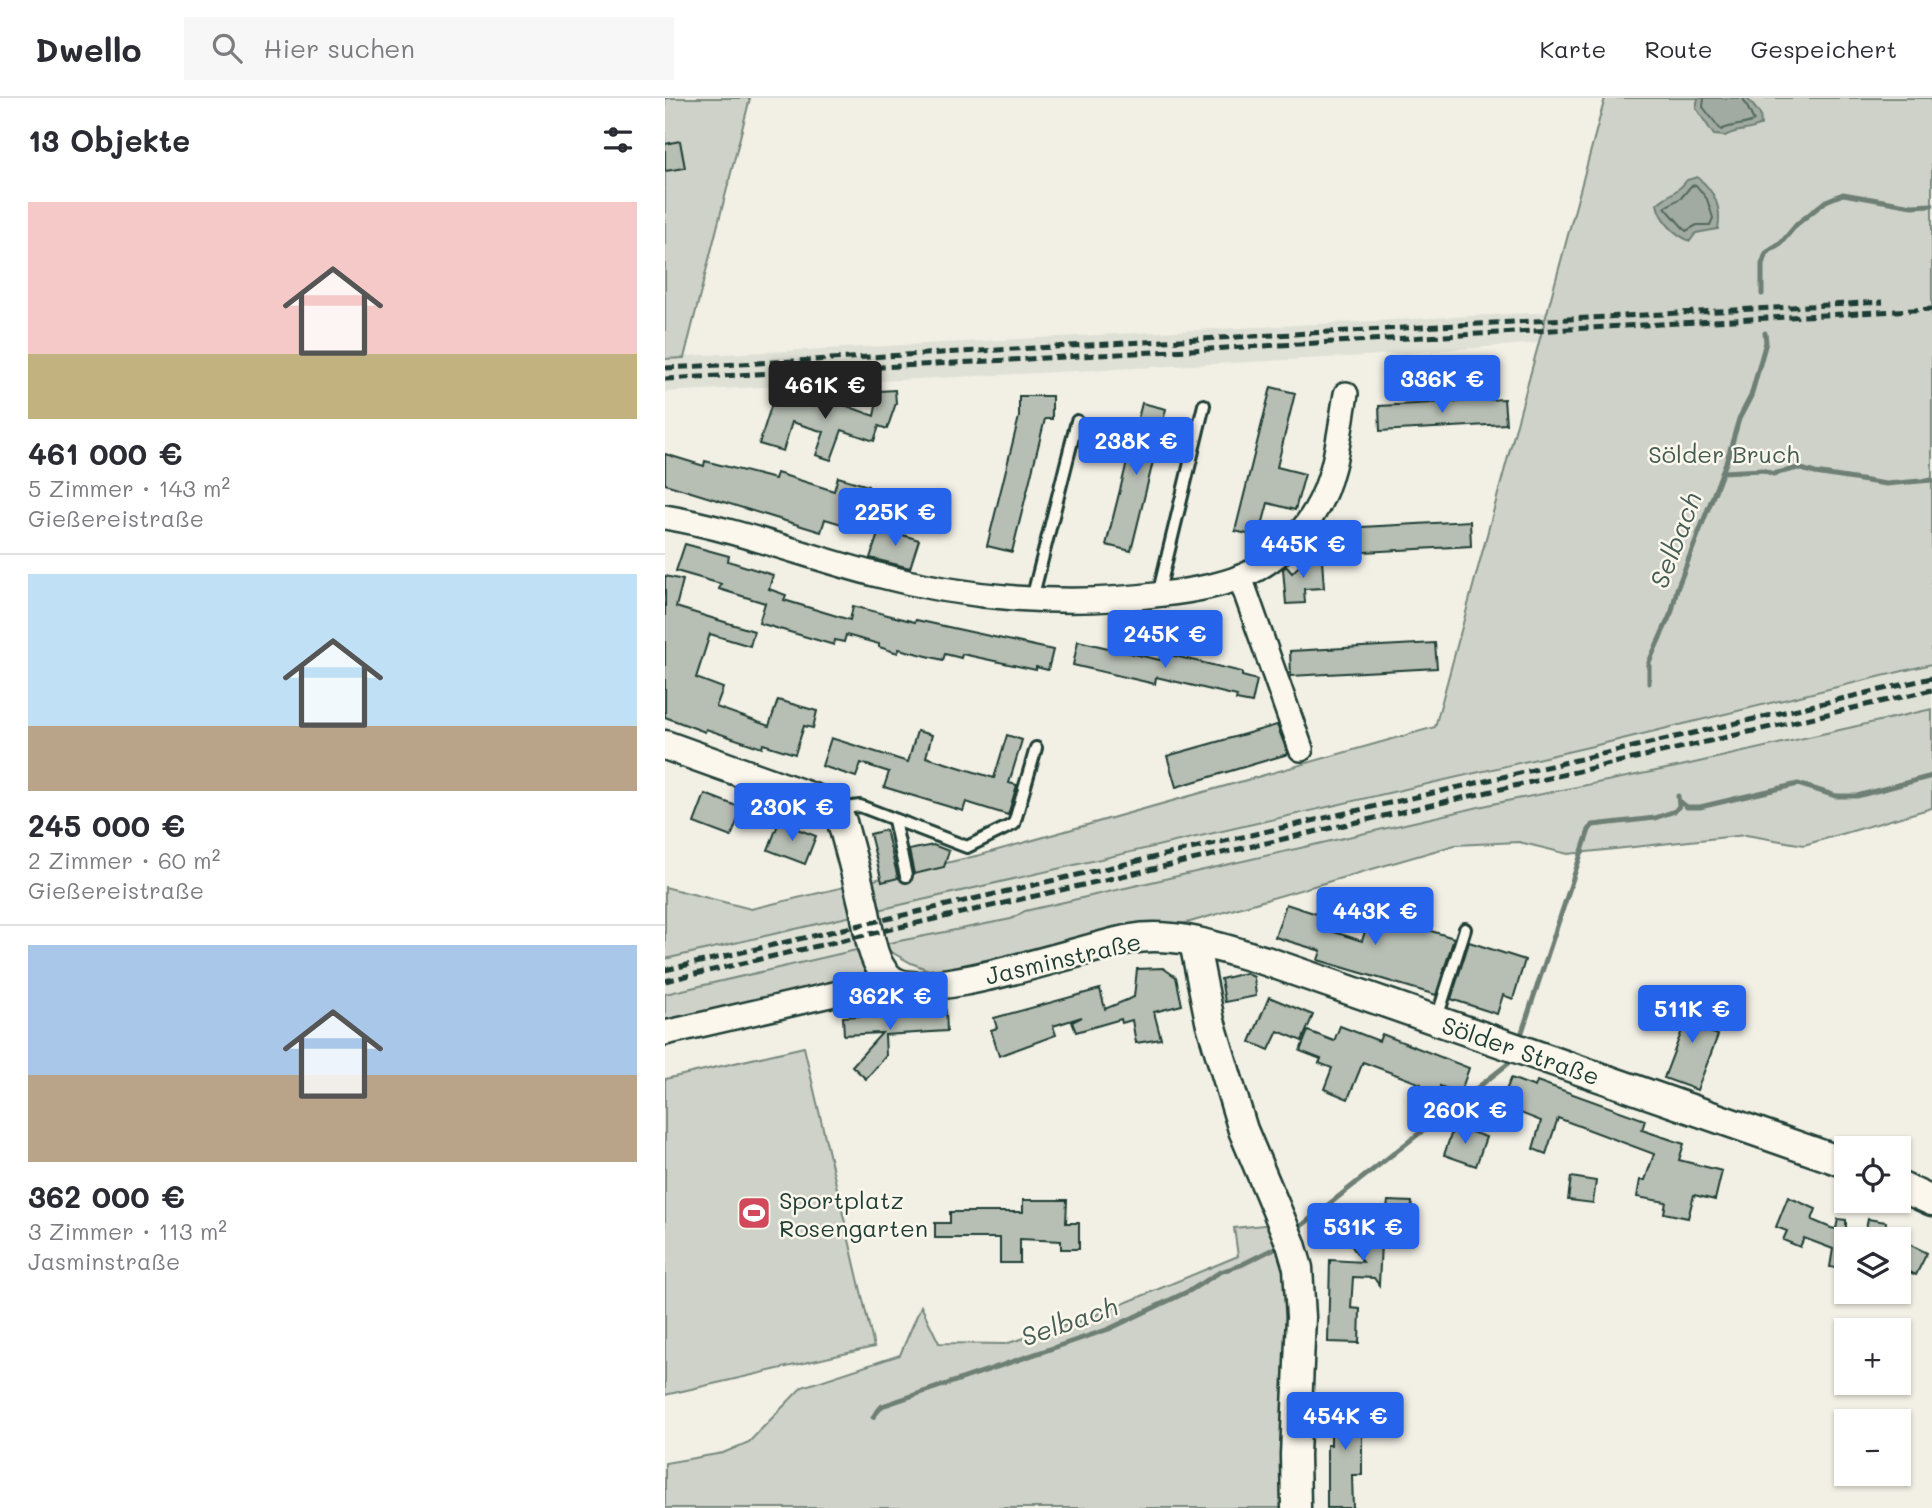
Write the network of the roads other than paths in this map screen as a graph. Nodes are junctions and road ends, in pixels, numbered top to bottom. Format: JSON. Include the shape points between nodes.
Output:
{"nodes":[{"id":1,"x":1346,"y":394,"type":"dead end"},
{"id":2,"x":1204,"y":405,"type":"dead end"},
{"id":3,"x":1077,"y":421,"type":"dead end"},
{"id":4,"x":665,"y":517,"type":"edge"},
{"id":5,"x":1240,"y":577,"type":"junction"},
{"id":6,"x":1158,"y":595,"type":"junction"},
{"id":7,"x":1032,"y":599,"type":"junction"},
{"id":8,"x":665,"y":745,"type":"edge"},
{"id":9,"x":1036,"y":748,"type":"dead end"},
{"id":10,"x":1301,"y":749,"type":"dead end"},
{"id":11,"x":835,"y":809,"type":"junction"},
{"id":12,"x":894,"y":820,"type":"junction"},
{"id":13,"x":906,"y":876,"type":"dead end"},
{"id":14,"x":1465,"y":929,"type":"dead end"},
{"id":15,"x":1194,"y":943,"type":"junction"},
{"id":16,"x":891,"y":981,"type":"junction"},
{"id":17,"x":1436,"y":1020,"type":"junction"},
{"id":18,"x":665,"y":1033,"type":"edge"},
{"id":19,"x":1834,"y":1158,"type":"edge"},
{"id":20,"x":1911,"y":1191,"type":"edge"},
{"id":21,"x":1932,"y":1201,"type":"edge"},
{"id":22,"x":1296,"y":1508,"type":"edge"}],
"edges":[{"from":1,"to":5,"type":"street","via":[[1331,476],[1317,509],[1288,546]]},
{"from":2,"to":6,"type":"lane"},
{"from":3,"to":7,"type":"lane"},
{"from":4,"to":7,"type":"street","via":[[888,578]]},
{"from":5,"to":6,"type":"street"},
{"from":5,"to":10,"type":"street"},
{"from":6,"to":7,"type":"street","via":[[1114,600]]},
{"from":8,"to":11,"type":"street"},
{"from":9,"to":12,"type":"lane","via":[[1014,824],[967,847]]},
{"from":11,"to":12,"type":"lane","via":[[860,807]]},
{"from":11,"to":16,"type":"street","via":[[876,960]]},
{"from":12,"to":13,"type":"lane"},
{"from":14,"to":17,"type":"lane"},
{"from":15,"to":16,"type":"street","name":"Jasminstraße","via":[[1133,938],[948,984],[918,987]]},
{"from":15,"to":17,"type":"street","name":"Sölder Straße","via":[[1266,961]]},
{"from":15,"to":22,"type":"street","via":[[1210,1021],[1243,1130],[1298,1269]]},
{"from":16,"to":18,"type":"street","name":"Jasminstraße"},
{"from":17,"to":19,"type":"street","name":"Sölder Straße","via":[[1702,1108]]},
{"from":20,"to":21,"type":"street"}]}
